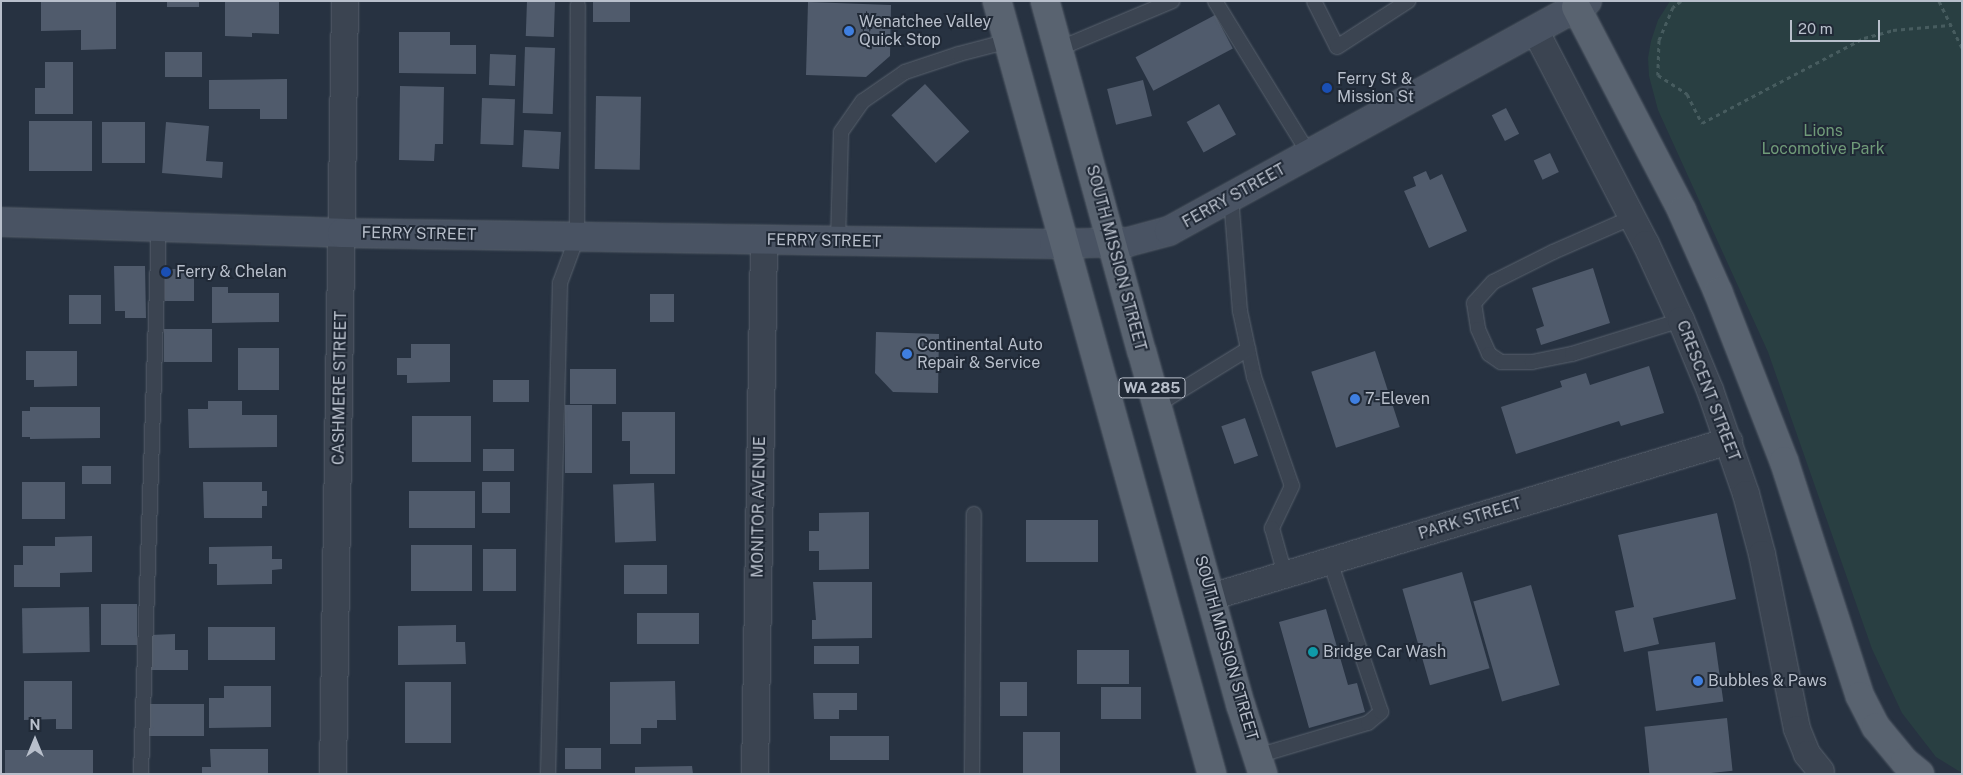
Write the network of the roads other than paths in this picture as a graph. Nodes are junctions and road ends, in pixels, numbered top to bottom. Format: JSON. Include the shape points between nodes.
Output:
{"nodes":[{"id":1,"x":345,"y":1,"type":"edge"},
{"id":2,"x":998,"y":1,"type":"edge"},
{"id":3,"x":1045,"y":1,"type":"edge"},
{"id":4,"x":1215,"y":1,"type":"edge"},
{"id":5,"x":1314,"y":1,"type":"edge"},
{"id":6,"x":1408,"y":1,"type":"edge"},
{"id":7,"x":1173,"y":2,"type":"edge"},
{"id":8,"x":1582,"y":4,"type":"edge"},
{"id":9,"x":578,"y":5,"type":"dead end"},
{"id":10,"x":1535,"y":30,"type":"junction"},
{"id":11,"x":1009,"y":41,"type":"junction"},
{"id":12,"x":1058,"y":49,"type":"junction"},
{"id":13,"x":1309,"y":154,"type":"junction"},
{"id":14,"x":1231,"y":197,"type":"junction"},
{"id":15,"x":1628,"y":207,"type":"junction"},
{"id":16,"x":1,"y":222,"type":"edge"},
{"id":17,"x":159,"y":227,"type":"junction"},
{"id":18,"x":342,"y":233,"type":"junction"},
{"id":19,"x":576,"y":237,"type":"junction"},
{"id":20,"x":764,"y":240,"type":"junction"},
{"id":21,"x":838,"y":241,"type":"junction"},
{"id":22,"x":1113,"y":243,"type":"junction"},
{"id":23,"x":1065,"y":244,"type":"junction"},
{"id":24,"x":1681,"y":320,"type":"junction"},
{"id":25,"x":1248,"y":349,"type":"junction"},
{"id":26,"x":1157,"y":405,"type":"junction"},
{"id":27,"x":1728,"y":441,"type":"junction"},
{"id":28,"x":974,"y":514,"type":"dead end"},
{"id":29,"x":1330,"y":561,"type":"junction"},
{"id":30,"x":1285,"y":575,"type":"junction"},
{"id":31,"x":1211,"y":597,"type":"junction"},
{"id":32,"x":1260,"y":765,"type":"edge"},
{"id":33,"x":1821,"y":771,"type":"dead end"},
{"id":34,"x":141,"y":774,"type":"edge"},
{"id":35,"x":333,"y":774,"type":"edge"},
{"id":36,"x":548,"y":774,"type":"edge"},
{"id":37,"x":755,"y":774,"type":"edge"},
{"id":38,"x":972,"y":774,"type":"edge"},
{"id":39,"x":1212,"y":774,"type":"edge"},
{"id":40,"x":1920,"y":774,"type":"edge"}],
"edges":[{"from":1,"to":18,"type":"street","name":"CASHMERE STREET"},
{"from":2,"to":11,"type":"main road","number":"WA 285"},
{"from":3,"to":12,"type":"main road","name":"SOUTH MISSION STREET","number":"WA 285"},
{"from":4,"to":13,"type":"lane"},
{"from":5,"to":6,"type":"lane","via":[[1337,47]]},
{"from":7,"to":12,"type":"lane"},
{"from":8,"to":10,"type":"main road","name":"FERRY STREET"},
{"from":8,"to":40,"type":"main road","via":[[1718,292],[1784,461],[1860,696],[1876,727],[1905,762]]},
{"from":9,"to":19,"type":"lane"},
{"from":10,"to":13,"type":"main road","name":"FERRY STREET"},
{"from":10,"to":15,"type":"street","name":"CRESCENT STREET"},
{"from":11,"to":21,"type":"lane","via":[[905,72],[864,101],[841,132]]},
{"from":11,"to":23,"type":"main road","number":"WA 285"},
{"from":12,"to":22,"type":"main road","name":"SOUTH MISSION STREET","number":"WA 285"},
{"from":13,"to":14,"type":"main road","name":"FERRY STREET"},
{"from":14,"to":22,"type":"main road","name":"FERRY STREET","via":[[1169,231],[1145,239]]},
{"from":14,"to":25,"type":"lane","via":[[1240,311]]},
{"from":15,"to":24,"type":"street","name":"CRESCENT STREET"},
{"from":15,"to":24,"type":"lane","via":[[1553,252],[1493,282],[1474,303],[1478,329],[1489,354],[1501,362],[1532,362],[1572,354]]},
{"from":16,"to":17,"type":"main road","name":"FERRY STREET"},
{"from":17,"to":18,"type":"main road","name":"FERRY STREET"},
{"from":17,"to":34,"type":"lane"},
{"from":18,"to":19,"type":"main road","name":"FERRY STREET"},
{"from":18,"to":35,"type":"street","name":"CASHMERE STREET"},
{"from":19,"to":20,"type":"main road","name":"FERRY STREET"},
{"from":19,"to":36,"type":"lane","via":[[560,283]]},
{"from":20,"to":21,"type":"main road","name":"FERRY STREET"},
{"from":20,"to":37,"type":"street","name":"MONITOR AVENUE"},
{"from":21,"to":23,"type":"main road","name":"FERRY STREET"},
{"from":22,"to":23,"type":"main road","name":"FERRY STREET"},
{"from":22,"to":26,"type":"main road","name":"SOUTH MISSION STREET","number":"WA 285"},
{"from":23,"to":39,"type":"main road","number":"WA 285"},
{"from":24,"to":27,"type":"street","name":"CRESCENT STREET"},
{"from":25,"to":26,"type":"lane"},
{"from":25,"to":30,"type":"lane","via":[[1254,377],[1292,486],[1272,528]]},
{"from":26,"to":31,"type":"main road","name":"SOUTH MISSION STREET","number":"WA 285"},
{"from":27,"to":29,"type":"street","name":"PARK STREET"},
{"from":27,"to":33,"type":"street","name":"CRESCENT STREET","via":[[1762,554],[1797,729],[1807,754]]},
{"from":28,"to":38,"type":"lane"},
{"from":29,"to":30,"type":"street","name":"PARK STREET"},
{"from":29,"to":32,"type":"lane","via":[[1382,712],[1368,723]]},
{"from":30,"to":31,"type":"street","name":"PARK STREET"},
{"from":31,"to":32,"type":"main road","name":"SOUTH MISSION STREET","number":"WA 285"}]}
